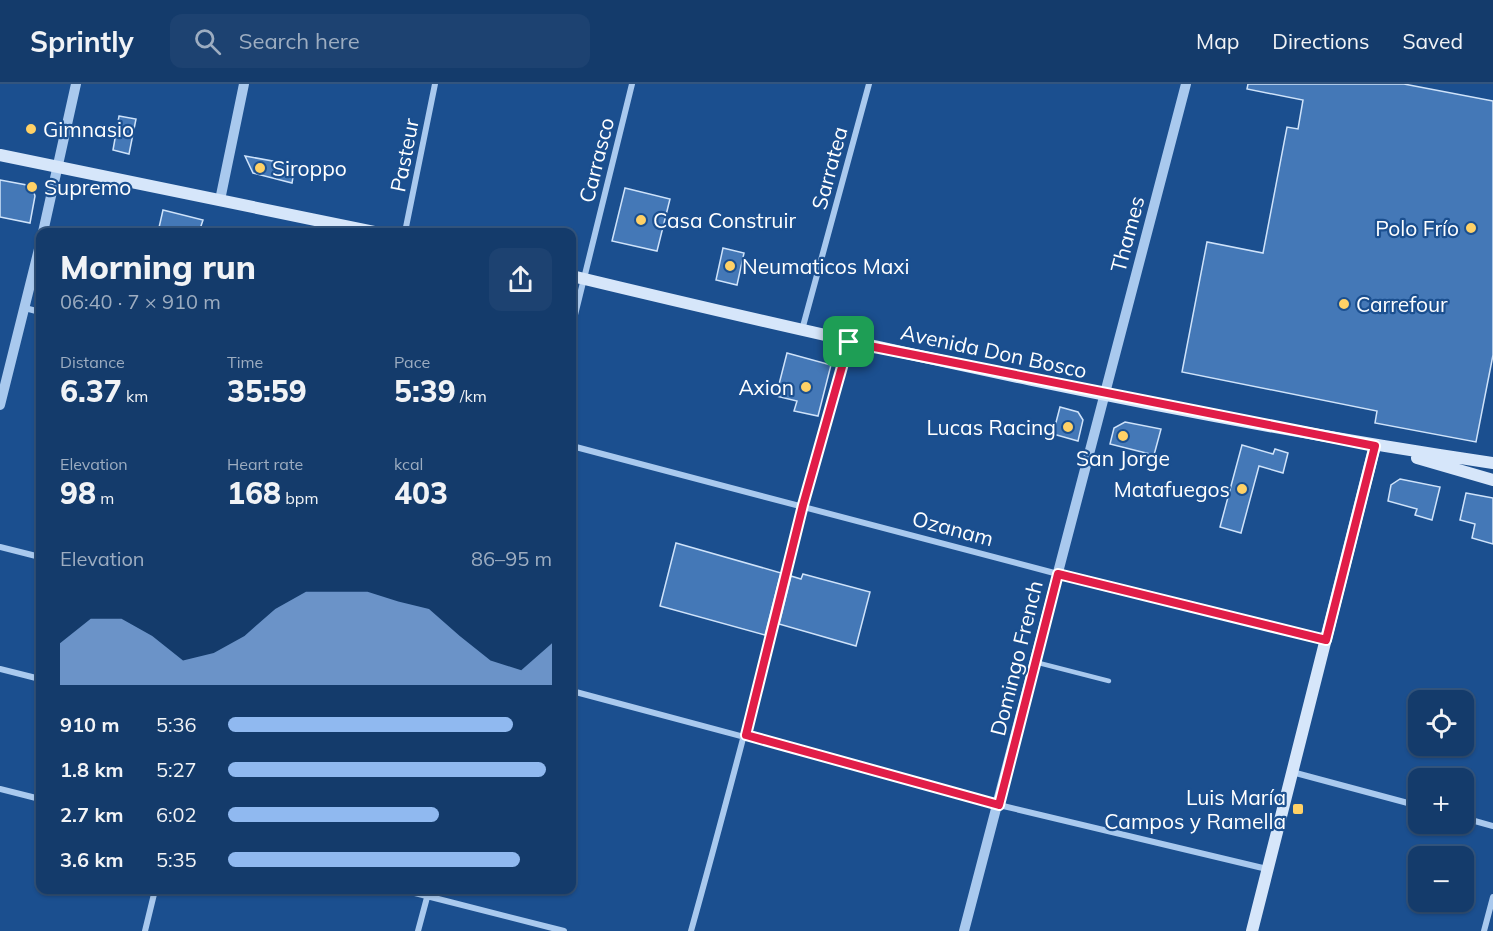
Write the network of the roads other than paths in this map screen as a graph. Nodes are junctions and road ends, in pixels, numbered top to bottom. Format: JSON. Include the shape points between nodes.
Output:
{"nodes":[{"id":1,"x":76,"y":84,"type":"edge"},
{"id":2,"x":244,"y":84,"type":"edge"},
{"id":3,"x":435,"y":84,"type":"edge"},
{"id":4,"x":632,"y":84,"type":"edge"},
{"id":5,"x":868,"y":84,"type":"edge"},
{"id":6,"x":1186,"y":84,"type":"edge"},
{"id":7,"x":0,"y":155,"type":"edge"},
{"id":8,"x":59,"y":167,"type":"junction"},
{"id":9,"x":220,"y":200,"type":"junction"},
{"id":10,"x":323,"y":227,"type":"edge"},
{"id":11,"x":45,"y":228,"type":"edge"},
{"id":12,"x":406,"y":228,"type":"edge"},
{"id":13,"x":36,"y":262,"type":"edge"},
{"id":14,"x":576,"y":277,"type":"edge"},
{"id":15,"x":584,"y":279,"type":"junction"},
{"id":16,"x":25,"y":308,"type":"junction"},
{"id":17,"x":36,"y":311,"type":"edge"},
{"id":18,"x":576,"y":311,"type":"edge"},
{"id":19,"x":802,"y":331,"type":"junction"},
{"id":20,"x":849,"y":342,"type":"junction"},
{"id":21,"x":1105,"y":394,"type":"junction"},
{"id":22,"x":0,"y":405,"type":"edge"},
{"id":23,"x":1375,"y":446,"type":"junction"},
{"id":24,"x":576,"y":447,"type":"edge"},
{"id":25,"x":1493,"y":463,"type":"edge"},
{"id":26,"x":1493,"y":480,"type":"edge"},
{"id":27,"x":803,"y":505,"type":"junction"},
{"id":28,"x":0,"y":547,"type":"edge"},
{"id":29,"x":36,"y":556,"type":"edge"},
{"id":30,"x":1058,"y":574,"type":"junction"},
{"id":31,"x":1326,"y":640,"type":"junction"},
{"id":32,"x":1035,"y":662,"type":"junction"},
{"id":33,"x":0,"y":669,"type":"edge"},
{"id":34,"x":36,"y":678,"type":"edge"},
{"id":35,"x":1109,"y":681,"type":"dead end"},
{"id":36,"x":576,"y":692,"type":"edge"},
{"id":37,"x":746,"y":735,"type":"junction"},
{"id":38,"x":1292,"y":772,"type":"junction"},
{"id":39,"x":0,"y":789,"type":"edge"},
{"id":40,"x":36,"y":798,"type":"edge"},
{"id":41,"x":1408,"y":803,"type":"edge"},
{"id":42,"x":999,"y":805,"type":"junction"},
{"id":43,"x":1474,"y":821,"type":"edge"},
{"id":44,"x":1493,"y":826,"type":"edge"},
{"id":45,"x":1267,"y":869,"type":"junction"},
{"id":46,"x":154,"y":894,"type":"edge"},
{"id":47,"x":427,"y":894,"type":"edge"},
{"id":48,"x":435,"y":894,"type":"edge"},
{"id":49,"x":1493,"y":897,"type":"edge"},
{"id":50,"x":145,"y":931,"type":"edge"},
{"id":51,"x":418,"y":931,"type":"edge"},
{"id":52,"x":564,"y":931,"type":"edge"},
{"id":53,"x":691,"y":931,"type":"edge"},
{"id":54,"x":964,"y":931,"type":"edge"},
{"id":55,"x":1252,"y":931,"type":"edge"},
{"id":56,"x":1484,"y":931,"type":"edge"}],
"edges":[{"from":1,"to":8,"type":"street"},
{"from":2,"to":9,"type":"street"},
{"from":3,"to":12,"type":"street","name":"Pasteur"},
{"from":4,"to":15,"type":"street","name":"Carrasco"},
{"from":5,"to":19,"type":"street","name":"Sarratea"},
{"from":6,"to":21,"type":"street","name":"Thames"},
{"from":7,"to":8,"type":"main road"},
{"from":8,"to":9,"type":"main road"},
{"from":8,"to":11,"type":"street"},
{"from":9,"to":10,"type":"main road"},
{"from":13,"to":16,"type":"street"},
{"from":14,"to":15,"type":"main road","name":"Avenida Don Bosco"},
{"from":15,"to":18,"type":"street","name":"Carrasco"},
{"from":15,"to":19,"type":"main road","name":"Avenida Don Bosco"},
{"from":16,"to":17,"type":"street"},
{"from":16,"to":22,"type":"street"},
{"from":19,"to":20,"type":"main road","name":"Avenida Don Bosco"},
{"from":20,"to":21,"type":"main road","name":"Avenida Don Bosco"},
{"from":20,"to":27,"type":"street"},
{"from":21,"to":23,"type":"main road","name":"Avenida Don Bosco"},
{"from":21,"to":30,"type":"street","name":"Domingo French"},
{"from":23,"to":25,"type":"main road","name":"Avenida Don Bosco"},
{"from":23,"to":26,"type":"main road","name":"Avenida Don Bosco"},
{"from":23,"to":31,"type":"main road"},
{"from":24,"to":27,"type":"street","name":"Ozanam"},
{"from":27,"to":30,"type":"street","name":"Ozanam"},
{"from":27,"to":37,"type":"street"},
{"from":28,"to":29,"type":"street"},
{"from":30,"to":31,"type":"street","name":"Ozanam"},
{"from":30,"to":32,"type":"street","name":"Domingo French"},
{"from":31,"to":38,"type":"main road"},
{"from":32,"to":35,"type":"lane"},
{"from":32,"to":42,"type":"street","name":"Domingo French"},
{"from":33,"to":34,"type":"street"},
{"from":36,"to":37,"type":"street"},
{"from":37,"to":42,"type":"street"},
{"from":37,"to":53,"type":"street"},
{"from":38,"to":41,"type":"street"},
{"from":38,"to":45,"type":"main road"},
{"from":39,"to":40,"type":"street"},
{"from":42,"to":45,"type":"street"},
{"from":42,"to":54,"type":"street","name":"Domingo French"},
{"from":43,"to":44,"type":"street"},
{"from":45,"to":55,"type":"main road"},
{"from":46,"to":50,"type":"street"},
{"from":47,"to":51,"type":"street"},
{"from":48,"to":52,"type":"street"},
{"from":49,"to":56,"type":"street"}]}
